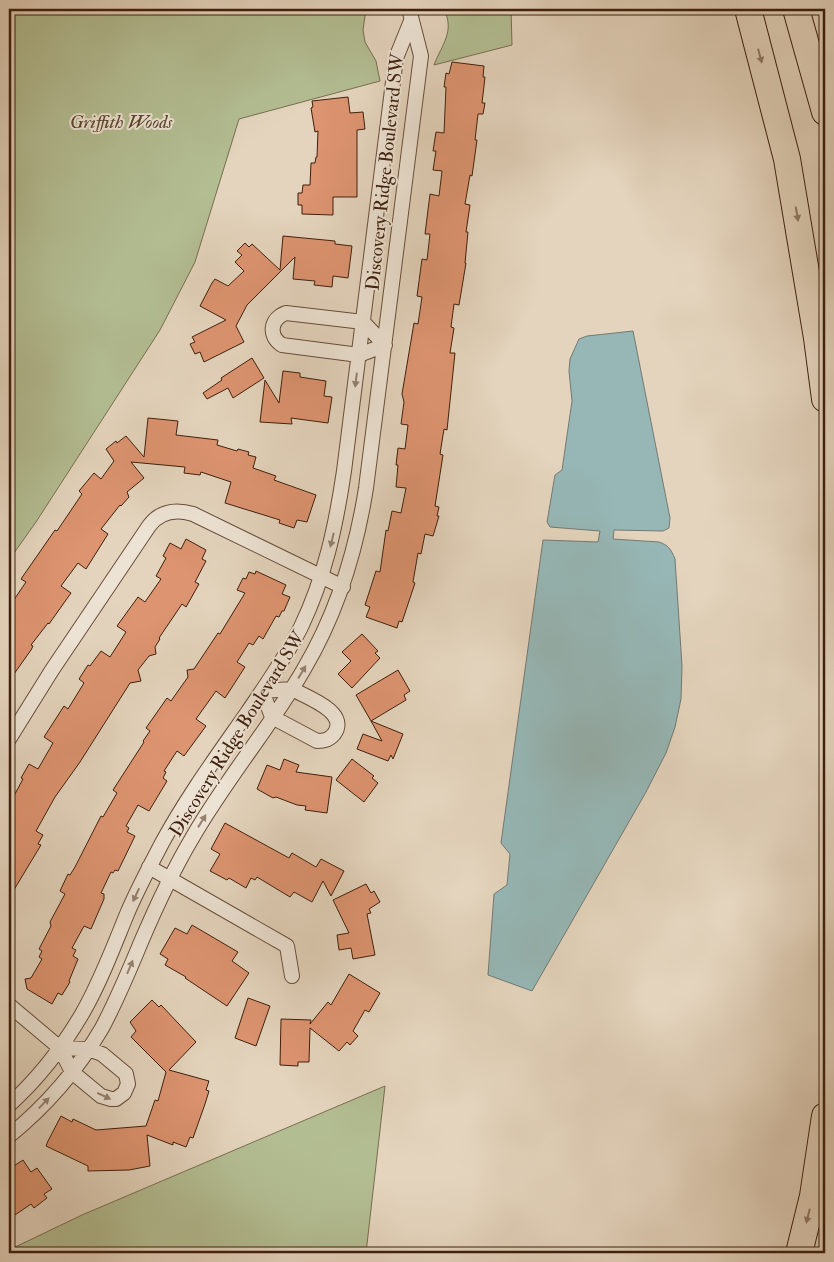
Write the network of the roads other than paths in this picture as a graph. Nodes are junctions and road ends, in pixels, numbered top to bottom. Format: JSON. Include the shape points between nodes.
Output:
{"nodes":[{"id":1,"x":748,"y":9,"type":"edge"},
{"id":2,"x":796,"y":9,"type":"edge"},
{"id":3,"x":410,"y":15,"type":"edge"},
{"id":4,"x":825,"y":112,"type":"edge"},
{"id":5,"x":363,"y":322,"type":"junction"},
{"id":6,"x":385,"y":345,"type":"junction"},
{"id":7,"x":359,"y":355,"type":"junction"},
{"id":8,"x":825,"y":399,"type":"edge"},
{"id":9,"x":321,"y":577,"type":"junction"},
{"id":10,"x":343,"y":587,"type":"junction"},
{"id":11,"x":292,"y":689,"type":"junction"},
{"id":12,"x":262,"y":691,"type":"junction"},
{"id":13,"x":272,"y":717,"type":"junction"},
{"id":14,"x":9,"y":739,"type":"edge"},
{"id":15,"x":149,"y":867,"type":"junction"},
{"id":16,"x":170,"y":878,"type":"junction"},
{"id":17,"x":292,"y":976,"type":"dead end"},
{"id":18,"x":9,"y":1005,"type":"edge"},
{"id":19,"x":60,"y":1048,"type":"junction"},
{"id":20,"x":88,"y":1049,"type":"junction"},
{"id":21,"x":72,"y":1072,"type":"junction"},
{"id":22,"x":9,"y":1105,"type":"edge"},
{"id":23,"x":825,"y":1116,"type":"edge"},
{"id":24,"x":9,"y":1136,"type":"edge"},
{"id":25,"x":799,"y":1253,"type":"edge"}],
"edges":[{"from":1,"to":8,"type":"highway","one_way":true,"via":[[787,159],[818,338]]},
{"from":2,"to":4,"type":"highway"},
{"from":3,"to":5,"type":"street","name":"Discovery Ridge Boulevard SW","via":[[396,58]]},
{"from":3,"to":6,"type":"street","name":"Discovery Ridge Boulevard SW","via":[[421,56]]},
{"from":5,"to":6,"type":"street"},
{"from":5,"to":7,"type":"street","name":"Discovery Ridge Boulevard SW"},
{"from":5,"to":7,"type":"street","via":[[286,313],[277,318],[272,328],[274,338],[282,345]]},
{"from":6,"to":7,"type":"street"},
{"from":6,"to":10,"type":"street","name":"Discovery Ridge Boulevard SW","via":[[362,517]]},
{"from":7,"to":9,"type":"street","name":"Discovery Ridge Boulevard SW","one_way":true,"via":[[336,525]]},
{"from":9,"to":10,"type":"street"},
{"from":9,"to":12,"type":"street","name":"Discovery Ridge Boulevard SW","via":[[300,628]]},
{"from":9,"to":14,"type":"street","via":[[193,514],[182,510],[162,515],[149,526]]},
{"from":11,"to":10,"type":"street","name":"Discovery Ridge Boulevard SW","one_way":true,"via":[[316,648]]},
{"from":11,"to":12,"type":"street"},
{"from":11,"to":13,"type":"street","name":"Discovery Ridge Boulevard SW"},
{"from":11,"to":13,"type":"street","via":[[333,713],[337,722],[335,732],[327,740],[316,741]]},
{"from":12,"to":13,"type":"street"},
{"from":12,"to":15,"type":"street","name":"Discovery Ridge Boulevard SW","via":[[199,782]]},
{"from":16,"to":13,"type":"street","name":"Discovery Ridge Boulevard SW","one_way":true,"via":[[218,795]]},
{"from":15,"to":16,"type":"street"},
{"from":15,"to":19,"type":"street","name":"Discovery Ridge Boulevard SW","one_way":true,"via":[[96,988]]},
{"from":16,"to":17,"type":"street","via":[[287,946]]},
{"from":20,"to":16,"type":"street","name":"Discovery Ridge Boulevard SW","one_way":true,"via":[[117,998]]},
{"from":18,"to":19,"type":"street"},
{"from":19,"to":20,"type":"street"},
{"from":19,"to":21,"type":"street"},
{"from":19,"to":22,"type":"street","name":"Discovery Ridge Boulevard SW"},
{"from":20,"to":21,"type":"street","name":"Discovery Ridge Boulevard SW"},
{"from":21,"to":20,"type":"street","one_way":true,"via":[[106,1098],[116,1099],[124,1093],[128,1084],[126,1074],[102,1054]]},
{"from":24,"to":21,"type":"street","name":"Discovery Ridge Boulevard SW","one_way":true,"via":[[46,1102]]},
{"from":23,"to":25,"type":"highway","one_way":true,"via":[[813,1196]]}]}
